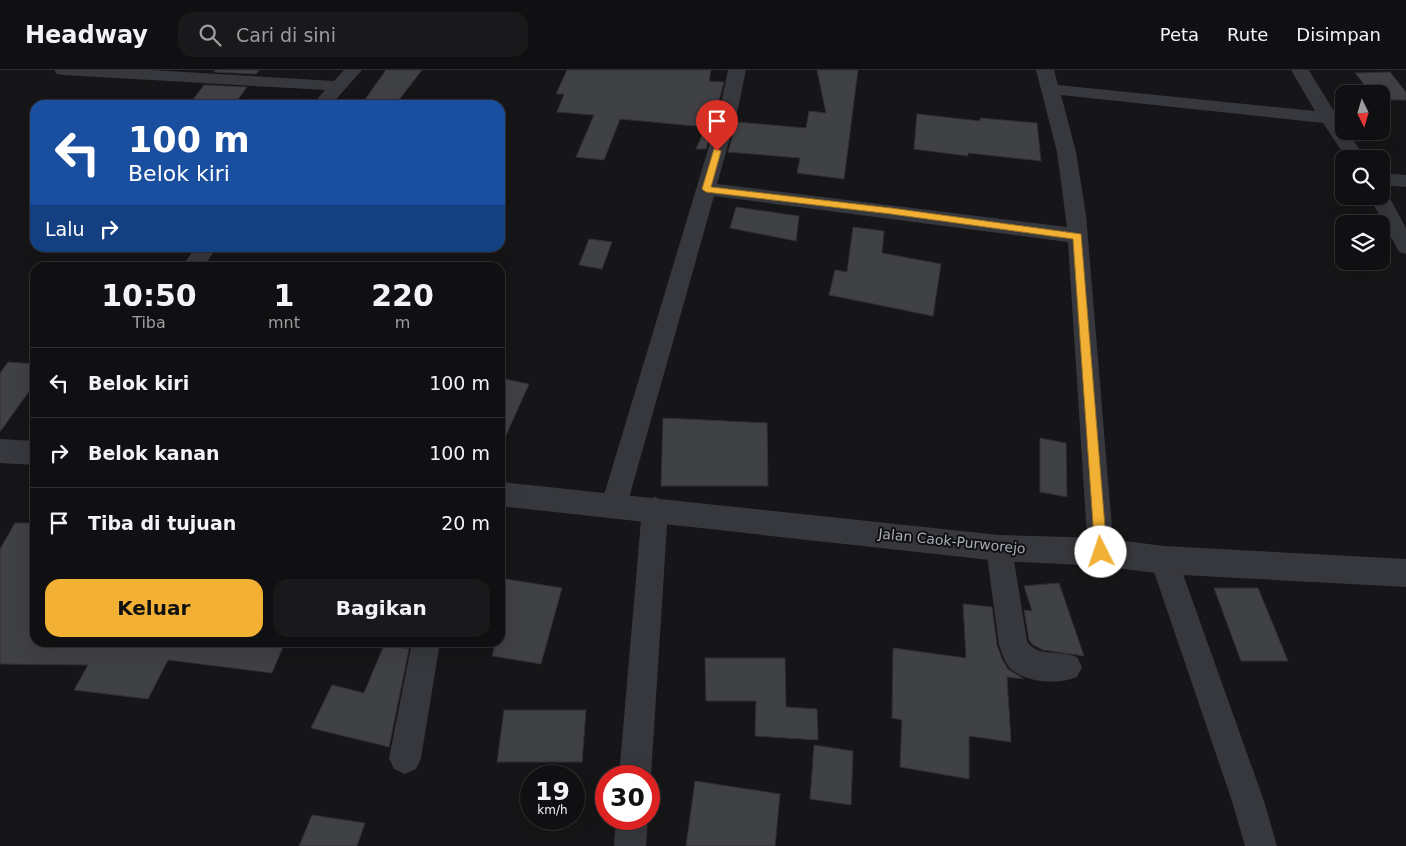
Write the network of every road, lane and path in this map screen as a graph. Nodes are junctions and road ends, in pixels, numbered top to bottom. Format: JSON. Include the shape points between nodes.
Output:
{"nodes":[{"id":1,"x":63,"y":70,"type":"edge"},
{"id":2,"x":354,"y":70,"type":"edge"},
{"id":3,"x":737,"y":70,"type":"edge"},
{"id":4,"x":1045,"y":70,"type":"edge"},
{"id":5,"x":1300,"y":70,"type":"edge"},
{"id":6,"x":338,"y":86,"type":"junction"},
{"id":7,"x":1051,"y":89,"type":"junction"},
{"id":8,"x":325,"y":100,"type":"edge"},
{"id":9,"x":1329,"y":118,"type":"junction"},
{"id":10,"x":1351,"y":150,"type":"edge"},
{"id":11,"x":1390,"y":180,"type":"edge"},
{"id":12,"x":1406,"y":181,"type":"edge"},
{"id":13,"x":706,"y":189,"type":"junction"},
{"id":14,"x":1384,"y":205,"type":"edge"},
{"id":15,"x":1078,"y":236,"type":"junction"},
{"id":16,"x":1406,"y":247,"type":"edge"},
{"id":17,"x":0,"y":451,"type":"edge"},
{"id":18,"x":30,"y":453,"type":"edge"},
{"id":19,"x":505,"y":494,"type":"edge"},
{"id":20,"x":614,"y":505,"type":"junction"},
{"id":21,"x":655,"y":509,"type":"junction"},
{"id":22,"x":999,"y":548,"type":"junction"},
{"id":23,"x":1101,"y":552,"type":"junction"},
{"id":24,"x":1164,"y":560,"type":"junction"},
{"id":25,"x":1406,"y":573,"type":"edge"},
{"id":26,"x":425,"y":647,"type":"edge"},
{"id":27,"x":1067,"y":667,"type":"dead end"},
{"id":28,"x":404,"y":758,"type":"dead end"},
{"id":29,"x":636,"y":765,"type":"edge"},
{"id":30,"x":631,"y":830,"type":"edge"},
{"id":31,"x":630,"y":846,"type":"edge"},
{"id":32,"x":1260,"y":846,"type":"edge"}],
"edges":[{"from":1,"to":6,"type":"street"},
{"from":2,"to":6,"type":"street"},
{"from":3,"to":13,"type":"street"},
{"from":4,"to":7,"type":"street"},
{"from":5,"to":9,"type":"street"},
{"from":6,"to":8,"type":"street"},
{"from":7,"to":9,"type":"street"},
{"from":7,"to":15,"type":"street","via":[[1072,178]]},
{"from":9,"to":10,"type":"street"},
{"from":11,"to":12,"type":"street"},
{"from":13,"to":15,"type":"street"},
{"from":13,"to":20,"type":"street"},
{"from":14,"to":16,"type":"street"},
{"from":15,"to":23,"type":"street"},
{"from":17,"to":18,"type":"street"},
{"from":19,"to":20,"type":"street","name":"Jalan Caok-Purworejo"},
{"from":20,"to":21,"type":"street","name":"Jalan Caok-Purworejo"},
{"from":21,"to":22,"type":"street","name":"Jalan Caok-Purworejo"},
{"from":21,"to":29,"type":"street"},
{"from":22,"to":23,"type":"street","name":"Jalan Caok-Purworejo"},
{"from":22,"to":27,"type":"street","via":[[1013,645],[1021,659],[1035,666]]},
{"from":23,"to":24,"type":"street","name":"Jalan Caok-Purworejo"},
{"from":24,"to":25,"type":"street","name":"Jalan Caok-Purworejo"},
{"from":24,"to":32,"type":"street","via":[[1248,801]]},
{"from":26,"to":28,"type":"street"},
{"from":30,"to":31,"type":"street"}]}
